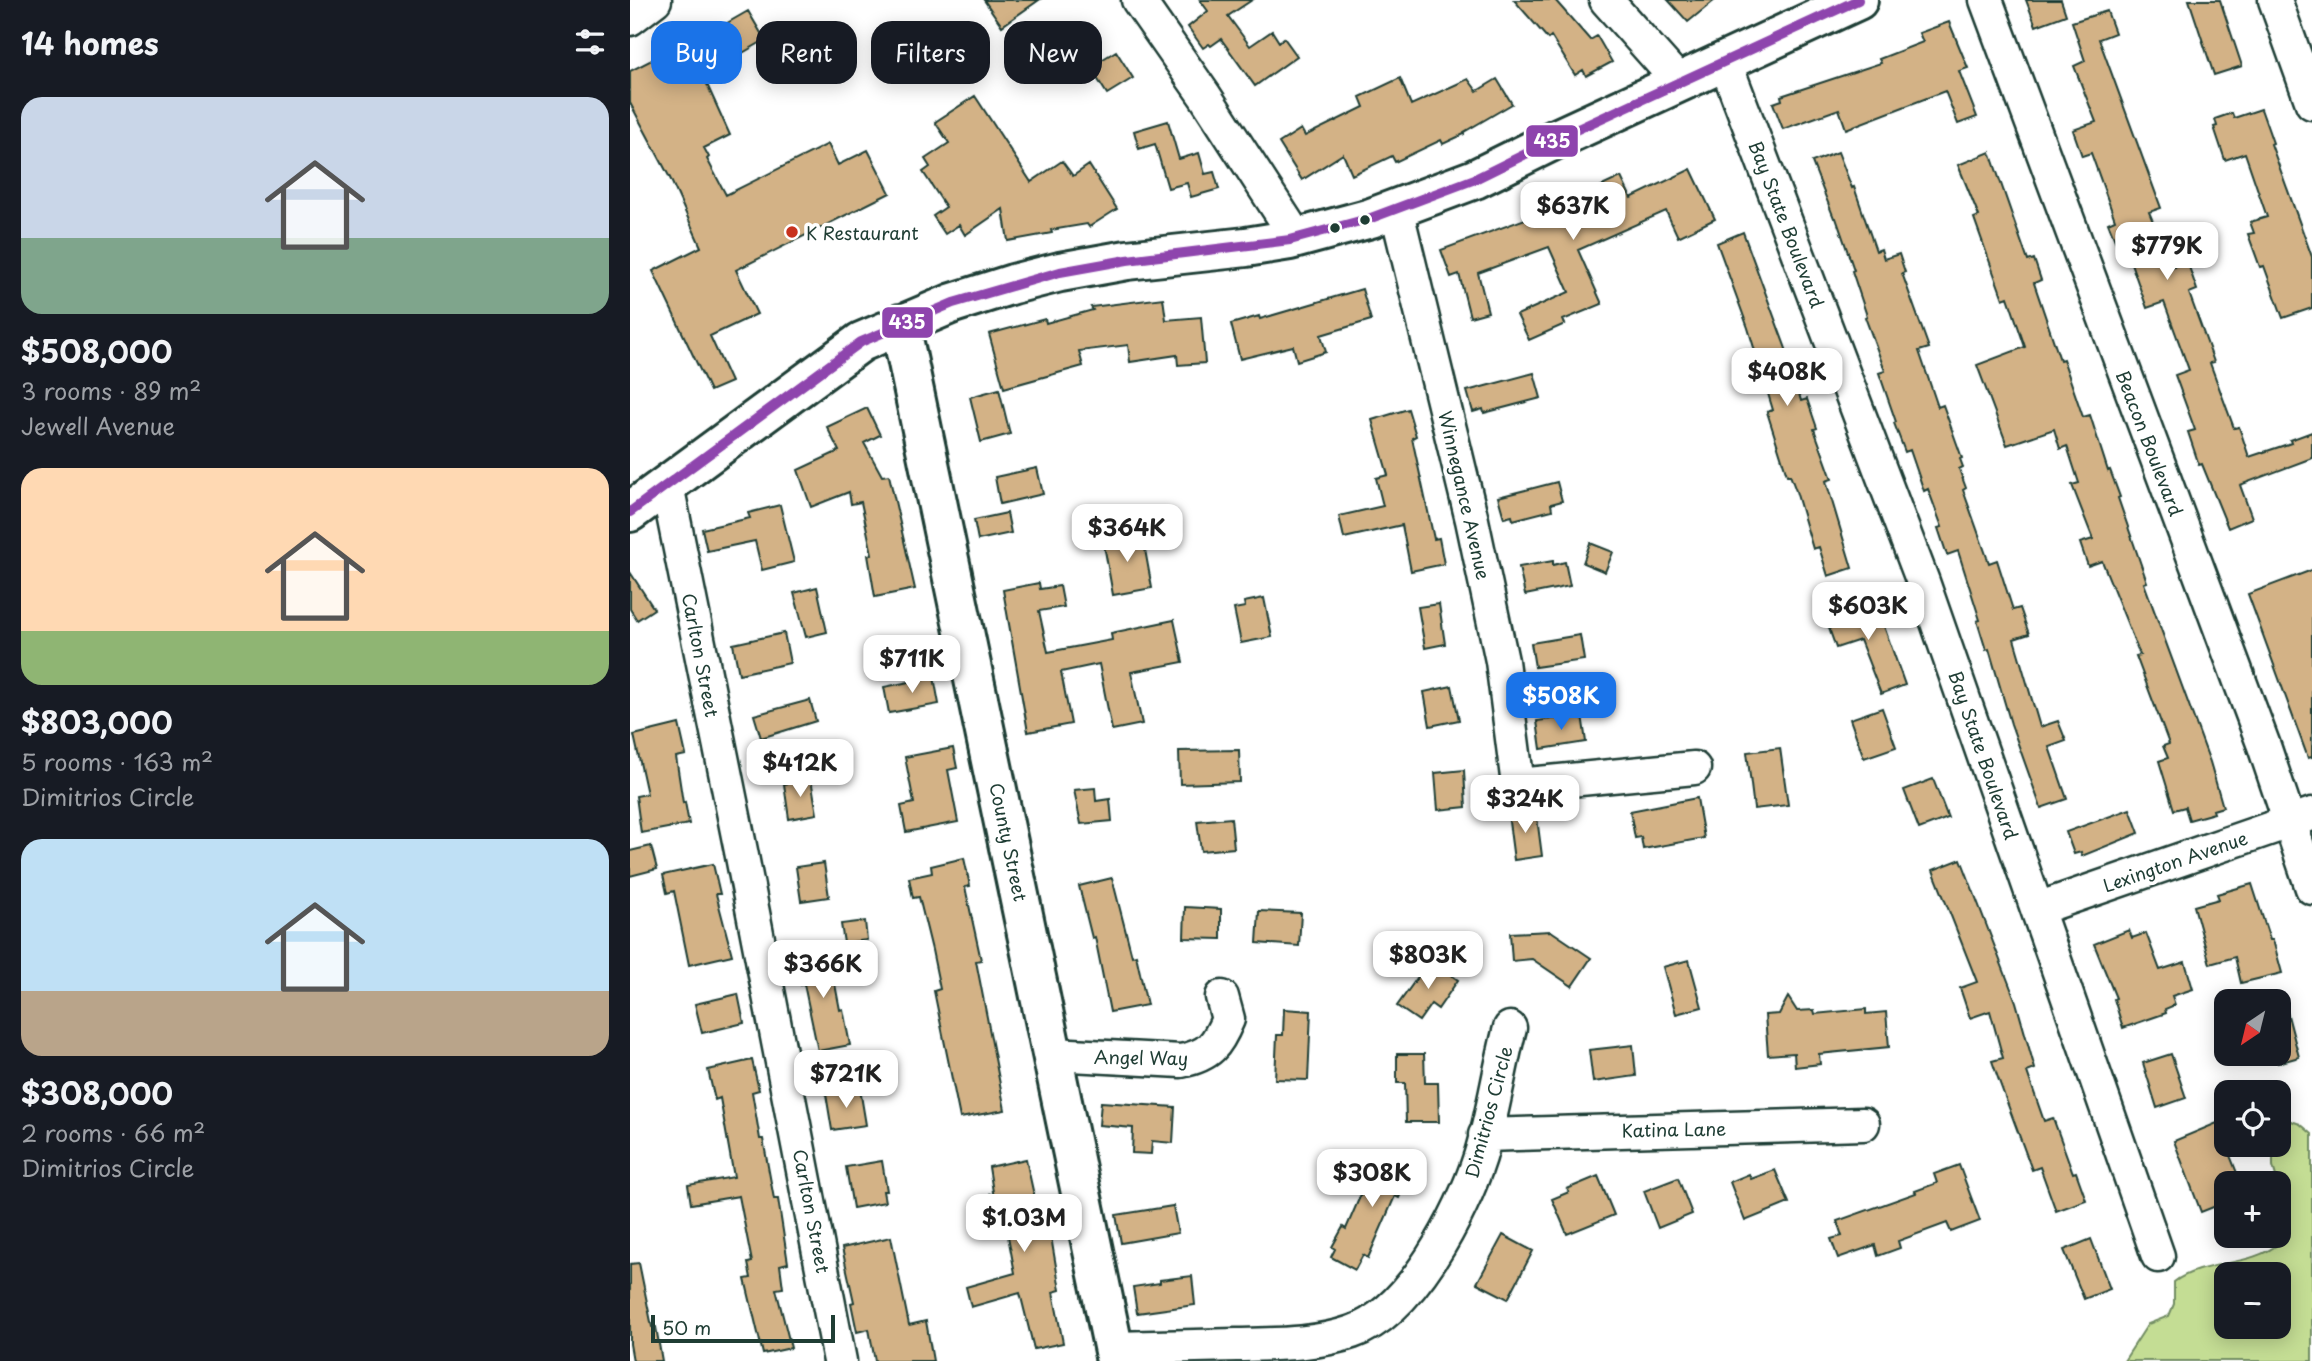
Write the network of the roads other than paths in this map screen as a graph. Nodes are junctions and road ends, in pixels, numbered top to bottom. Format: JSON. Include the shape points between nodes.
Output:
{"nodes":[{"id":1,"x":655,"y":0,"type":"edge"},
{"id":2,"x":1138,"y":0,"type":"edge"},
{"id":3,"x":1606,"y":0,"type":"edge"},
{"id":4,"x":1858,"y":0,"type":"edge"},
{"id":5,"x":1986,"y":0,"type":"edge"},
{"id":6,"x":2275,"y":0,"type":"edge"},
{"id":7,"x":630,"y":19,"type":"edge"},
{"id":8,"x":1725,"y":62,"type":"junction"},
{"id":9,"x":1680,"y":83,"type":"junction"},
{"id":10,"x":2312,"y":103,"type":"edge"},
{"id":11,"x":1396,"y":208,"type":"junction"},
{"id":12,"x":1297,"y":238,"type":"junction"},
{"id":13,"x":900,"y":324,"type":"junction"},
{"id":14,"x":667,"y":485,"type":"junction"},
{"id":15,"x":630,"y":512,"type":"edge"},
{"id":16,"x":1694,"y":768,"type":"dead end"},
{"id":17,"x":2300,"y":817,"type":"edge"},
{"id":18,"x":2312,"y":888,"type":"edge"},
{"id":19,"x":2038,"y":909,"type":"junction"},
{"id":20,"x":1222,"y":997,"type":"dead end"},
{"id":21,"x":1510,"y":1028,"type":"dead end"},
{"id":22,"x":1054,"y":1054,"type":"junction"},
{"id":23,"x":1863,"y":1124,"type":"dead end"},
{"id":24,"x":1485,"y":1135,"type":"junction"},
{"id":25,"x":2158,"y":1256,"type":"dead end"},
{"id":26,"x":1115,"y":1354,"type":"edge"},
{"id":27,"x":840,"y":1361,"type":"edge"}],
"edges":[{"from":1,"to":7,"type":"street"},
{"from":2,"to":12,"type":"street"},
{"from":3,"to":9,"type":"street"},
{"from":4,"to":8,"type":"main road"},
{"from":5,"to":17,"type":"street","name":"Beacon Boulevard","via":[[2264,746]]},
{"from":6,"to":10,"type":"street"},
{"from":8,"to":9,"type":"main road"},
{"from":8,"to":19,"type":"street","name":"Bay State Boulevard","via":[[1923,582]]},
{"from":9,"to":11,"type":"main road","via":[[1475,179]]},
{"from":11,"to":12,"type":"main road"},
{"from":11,"to":16,"type":"street","name":"Winnegance Avenue","via":[[1502,661],[1518,785]]},
{"from":12,"to":13,"type":"main road","via":[[1072,270],[989,292]]},
{"from":13,"to":14,"type":"main road","via":[[861,342]]},
{"from":13,"to":22,"type":"main road","name":"County Street"},
{"from":14,"to":15,"type":"main road"},
{"from":14,"to":27,"type":"street","name":"Carlton Street"},
{"from":17,"to":18,"type":"street","name":"Beacon Boulevard"},
{"from":17,"to":19,"type":"street","name":"Lexington Avenue"},
{"from":19,"to":25,"type":"street","name":"Bay State Boulevard"},
{"from":20,"to":22,"type":"street","name":"Angel Way","via":[[1228,1019],[1222,1034],[1199,1058]]},
{"from":21,"to":24,"type":"street","name":"Dimitrios Circle"},
{"from":22,"to":26,"type":"main road","name":"County Street"},
{"from":23,"to":24,"type":"street","name":"Katina Lane"},
{"from":24,"to":26,"type":"street","name":"Dimitrios Circle","via":[[1464,1196],[1433,1257],[1397,1301],[1353,1332],[1288,1344]]}]}
